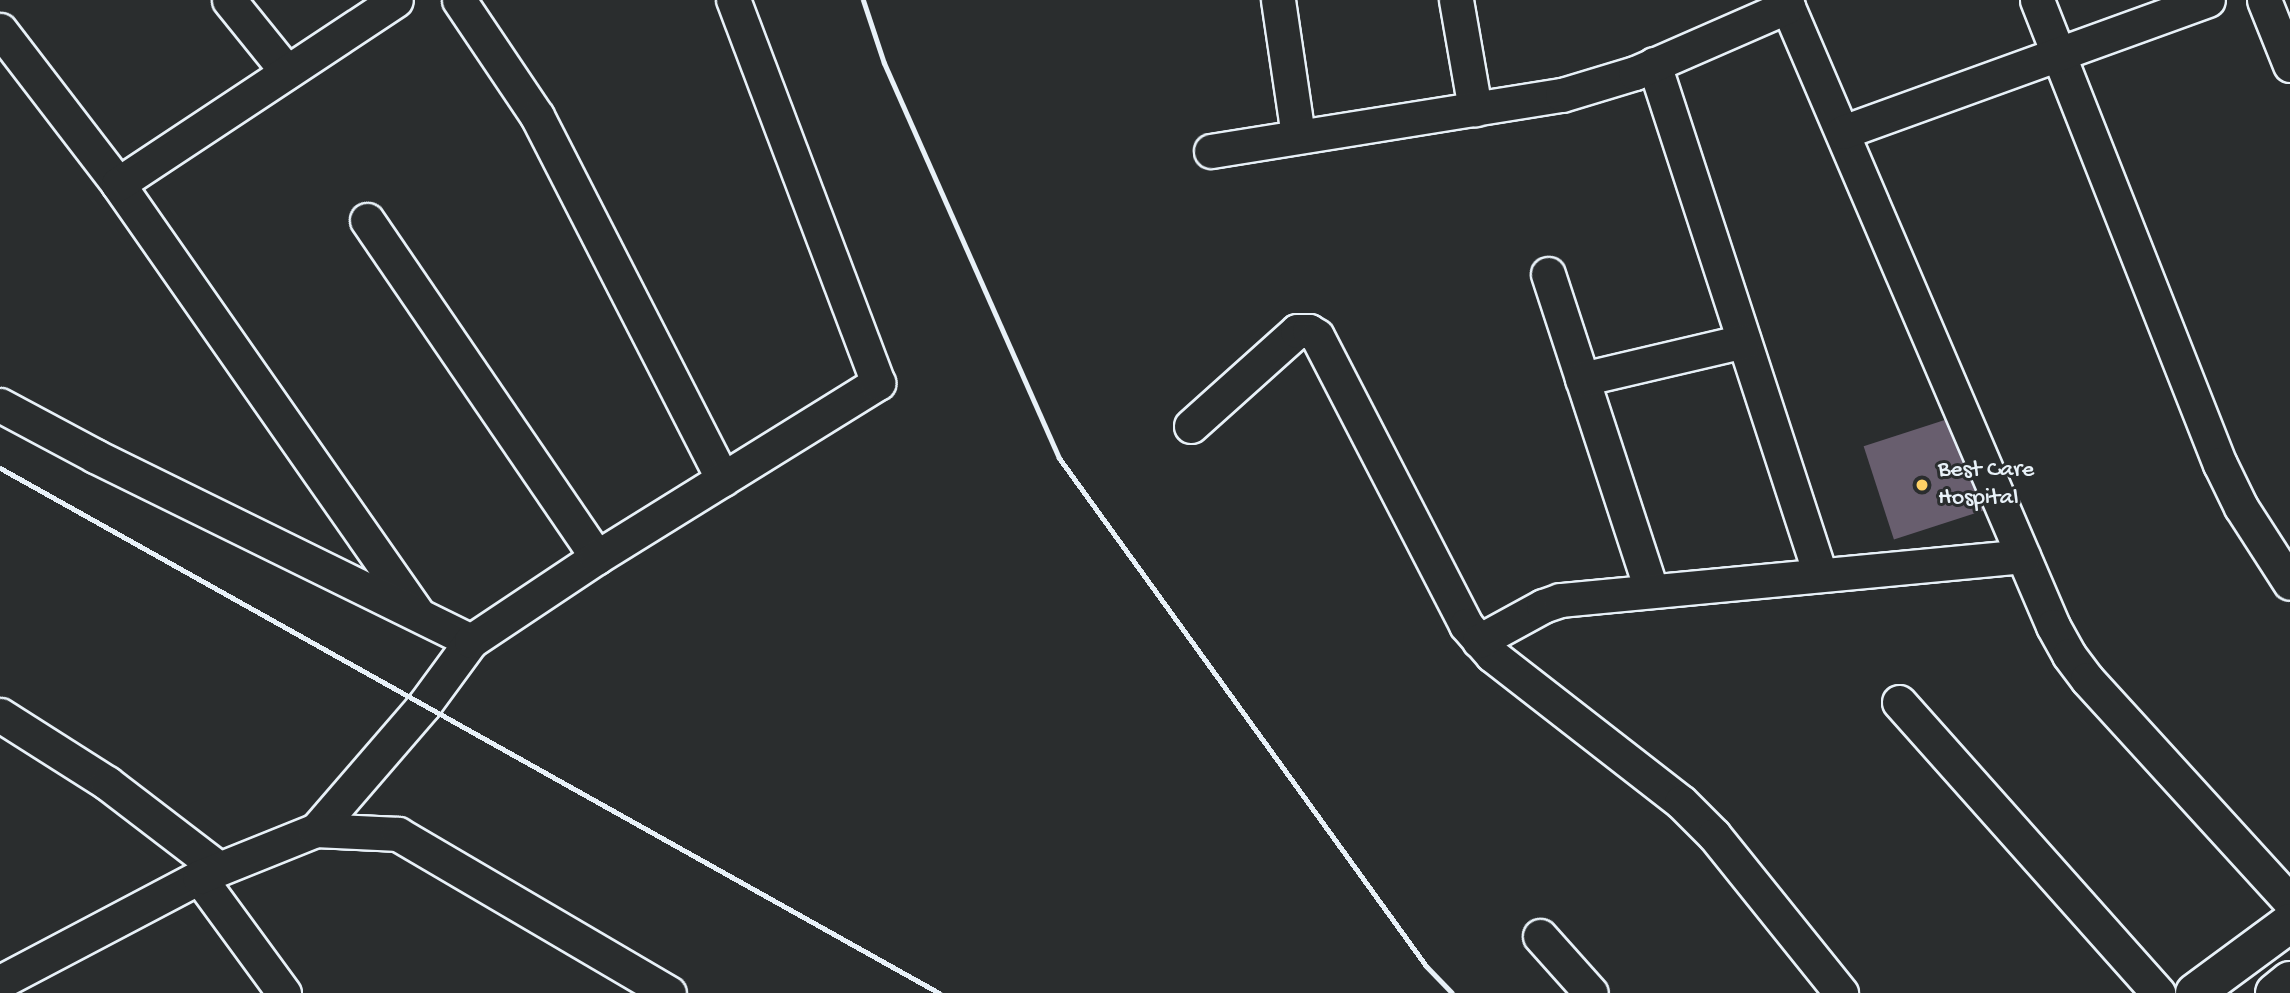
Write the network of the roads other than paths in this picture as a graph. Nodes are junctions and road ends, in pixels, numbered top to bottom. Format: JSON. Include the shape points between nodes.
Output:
{"nodes":[{"id":1,"x":229,"y":0,"type":"edge"},
{"id":2,"x":396,"y":0,"type":"edge"},
{"id":3,"x":459,"y":0,"type":"edge"},
{"id":4,"x":733,"y":0,"type":"edge"},
{"id":5,"x":1278,"y":0,"type":"edge"},
{"id":6,"x":1456,"y":0,"type":"edge"},
{"id":7,"x":2037,"y":0,"type":"edge"},
{"id":8,"x":2208,"y":0,"type":"edge"},
{"id":9,"x":2263,"y":0,"type":"edge"},
{"id":10,"x":1786,"y":3,"type":"edge"},
{"id":11,"x":0,"y":30,"type":"edge"},
{"id":12,"x":2060,"y":53,"type":"junction"},
{"id":13,"x":1654,"y":64,"type":"junction"},
{"id":14,"x":2290,"y":65,"type":"edge"},
{"id":15,"x":287,"y":72,"type":"junction"},
{"id":16,"x":1475,"y":109,"type":"junction"},
{"id":17,"x":1843,"y":132,"type":"junction"},
{"id":18,"x":1298,"y":136,"type":"junction"},
{"id":19,"x":1210,"y":150,"type":"dead end"},
{"id":20,"x":118,"y":184,"type":"junction"},
{"id":21,"x":366,"y":220,"type":"dead end"},
{"id":22,"x":1548,"y":274,"type":"dead end"},
{"id":23,"x":1744,"y":341,"type":"junction"},
{"id":24,"x":1582,"y":379,"type":"junction"},
{"id":25,"x":0,"y":405,"type":"edge"},
{"id":26,"x":1191,"y":426,"type":"dead end"},
{"id":27,"x":723,"y":479,"type":"junction"},
{"id":28,"x":2023,"y":556,"type":"junction"},
{"id":29,"x":597,"y":557,"type":"junction"},
{"id":30,"x":1820,"y":574,"type":"junction"},
{"id":31,"x":2290,"y":583,"type":"edge"},
{"id":32,"x":1651,"y":590,"type":"junction"},
{"id":33,"x":421,"y":617,"type":"junction"},
{"id":34,"x":471,"y":641,"type":"junction"},
{"id":35,"x":1479,"y":641,"type":"junction"},
{"id":36,"x":1899,"y":702,"type":"dead end"},
{"id":37,"x":0,"y":715,"type":"edge"},
{"id":38,"x":316,"y":830,"type":"junction"},
{"id":39,"x":208,"y":872,"type":"junction"},
{"id":40,"x":2290,"y":901,"type":"edge"},
{"id":41,"x":2290,"y":923,"type":"edge"},
{"id":42,"x":1540,"y":936,"type":"dead end"},
{"id":43,"x":2290,"y":981,"type":"edge"},
{"id":44,"x":15,"y":983,"type":"edge"},
{"id":45,"x":645,"y":988,"type":"edge"},
{"id":46,"x":284,"y":993,"type":"edge"},
{"id":47,"x":1591,"y":993,"type":"edge"},
{"id":48,"x":1841,"y":993,"type":"edge"},
{"id":49,"x":2158,"y":993,"type":"edge"},
{"id":50,"x":2195,"y":993,"type":"edge"},
{"id":51,"x":2275,"y":993,"type":"edge"}],
"edges":[{"from":1,"to":15,"type":"street"},
{"from":2,"to":15,"type":"street"},
{"from":3,"to":27,"type":"street","via":[[537,116]]},
{"from":4,"to":27,"type":"street","via":[[878,383]]},
{"from":5,"to":18,"type":"street"},
{"from":6,"to":16,"type":"street"},
{"from":7,"to":12,"type":"street"},
{"from":8,"to":12,"type":"street"},
{"from":9,"to":14,"type":"street"},
{"from":10,"to":13,"type":"street"},
{"from":10,"to":17,"type":"street"},
{"from":11,"to":20,"type":"street"},
{"from":12,"to":17,"type":"street"},
{"from":12,"to":31,"type":"street","via":[[2220,464],[2241,507]]},
{"from":13,"to":16,"type":"street","via":[[1562,96]]},
{"from":13,"to":23,"type":"street"},
{"from":15,"to":20,"type":"street"},
{"from":16,"to":18,"type":"street"},
{"from":17,"to":28,"type":"street"},
{"from":18,"to":19,"type":"street"},
{"from":20,"to":33,"type":"street"},
{"from":21,"to":29,"type":"street"},
{"from":22,"to":24,"type":"street"},
{"from":23,"to":24,"type":"street"},
{"from":23,"to":30,"type":"street"},
{"from":24,"to":32,"type":"street"},
{"from":25,"to":33,"type":"street"},
{"from":26,"to":35,"type":"street","via":[[1297,331],[1317,336],[1452,603]]},
{"from":27,"to":29,"type":"street"},
{"from":28,"to":30,"type":"street"},
{"from":28,"to":40,"type":"street","via":[[2053,626],[2087,679]]},
{"from":29,"to":34,"type":"street"},
{"from":30,"to":32,"type":"street"},
{"from":32,"to":35,"type":"street","via":[[1560,600]]},
{"from":33,"to":34,"type":"street"},
{"from":34,"to":38,"type":"street","via":[[424,705]]},
{"from":35,"to":48,"type":"street","via":[[1681,802],[1714,835]]},
{"from":36,"to":49,"type":"street"},
{"from":37,"to":39,"type":"street","via":[[107,783]]},
{"from":38,"to":39,"type":"street"},
{"from":38,"to":45,"type":"street","via":[[398,834]]},
{"from":39,"to":44,"type":"street"},
{"from":39,"to":46,"type":"street"},
{"from":41,"to":50,"type":"street"},
{"from":42,"to":47,"type":"street"},
{"from":43,"to":51,"type":"street"}]}
